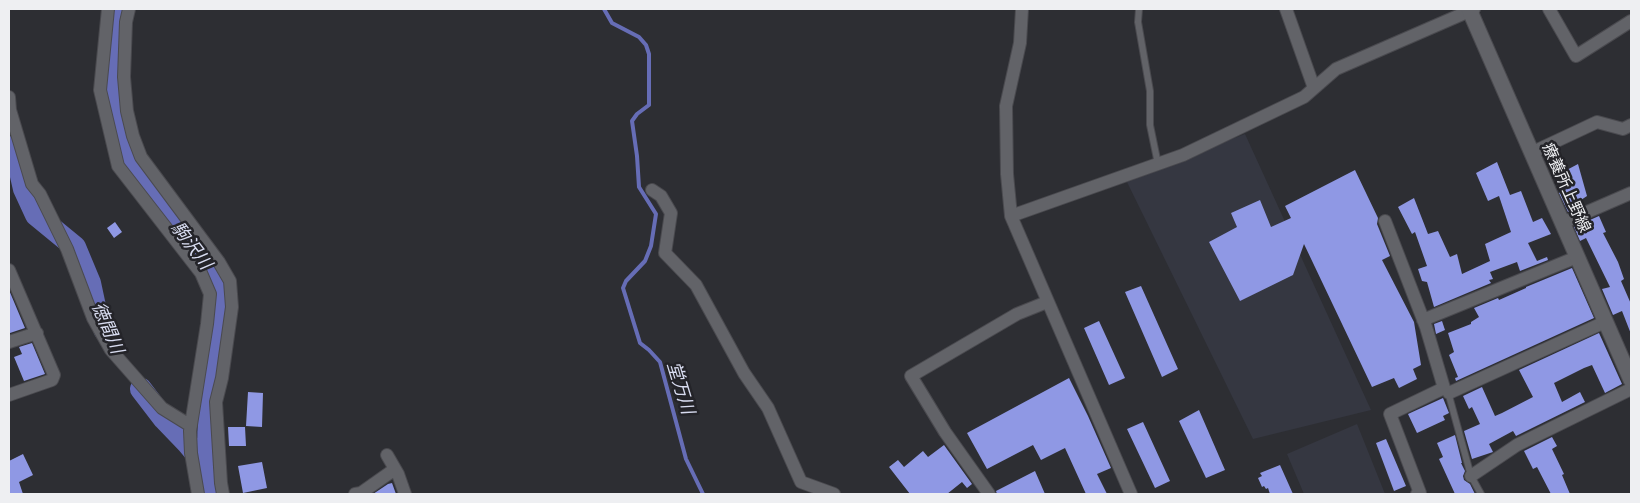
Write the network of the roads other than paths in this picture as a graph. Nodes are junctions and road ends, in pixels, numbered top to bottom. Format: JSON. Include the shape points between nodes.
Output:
{"nodes":[{"id":1,"x":108,"y":9,"type":"edge"},
{"id":2,"x":129,"y":9,"type":"edge"},
{"id":3,"x":1022,"y":9,"type":"edge"},
{"id":4,"x":1139,"y":9,"type":"edge"},
{"id":5,"x":1286,"y":9,"type":"edge"},
{"id":6,"x":1471,"y":9,"type":"edge"},
{"id":7,"x":1549,"y":9,"type":"edge"},
{"id":8,"x":1631,"y":21,"type":"edge"},
{"id":9,"x":1314,"y":88,"type":"junction"},
{"id":10,"x":9,"y":97,"type":"edge"},
{"id":11,"x":1631,"y":125,"type":"edge"},
{"id":12,"x":1531,"y":152,"type":"junction"},
{"id":13,"x":1158,"y":164,"type":"junction"},
{"id":14,"x":652,"y":190,"type":"dead end"},
{"id":15,"x":1631,"y":193,"type":"edge"},
{"id":16,"x":1011,"y":216,"type":"junction"},
{"id":17,"x":1385,"y":221,"type":"dead end"},
{"id":18,"x":1562,"y":223,"type":"junction"},
{"id":19,"x":1577,"y":257,"type":"junction"},
{"id":20,"x":9,"y":270,"type":"edge"},
{"id":21,"x":1047,"y":302,"type":"junction"},
{"id":22,"x":1423,"y":320,"type":"junction"},
{"id":23,"x":1605,"y":322,"type":"junction"},
{"id":24,"x":37,"y":333,"type":"junction"},
{"id":25,"x":9,"y":342,"type":"edge"},
{"id":26,"x":1631,"y":380,"type":"edge"},
{"id":27,"x":1631,"y":389,"type":"edge"},
{"id":28,"x":1446,"y":390,"type":"junction"},
{"id":29,"x":9,"y":395,"type":"edge"},
{"id":30,"x":190,"y":428,"type":"junction"},
{"id":31,"x":387,"y":455,"type":"dead end"},
{"id":32,"x":395,"y":469,"type":"junction"},
{"id":33,"x":1471,"y":476,"type":"junction"},
{"id":34,"x":198,"y":494,"type":"edge"},
{"id":35,"x":223,"y":494,"type":"edge"},
{"id":36,"x":359,"y":494,"type":"edge"},
{"id":37,"x":405,"y":494,"type":"edge"},
{"id":38,"x":834,"y":494,"type":"edge"},
{"id":39,"x":990,"y":494,"type":"edge"},
{"id":40,"x":1131,"y":494,"type":"edge"},
{"id":41,"x":1416,"y":494,"type":"edge"},
{"id":42,"x":1480,"y":494,"type":"edge"}],
"edges":[{"from":1,"to":30,"type":"street","via":[[100,90],[118,166],[201,273],[210,294]]},
{"from":2,"to":35,"type":"street","via":[[124,77],[133,136],[141,157],[230,281],[232,307],[216,402]]},
{"from":3,"to":16,"type":"street","via":[[1020,43],[1006,106]]},
{"from":4,"to":13,"type":"lane","via":[[1138,22],[1150,91],[1150,125]]},
{"from":5,"to":9,"type":"street"},
{"from":6,"to":9,"type":"street","via":[[1336,69]]},
{"from":6,"to":12,"type":"street","name":"療養所上野線"},
{"from":7,"to":8,"type":"street","via":[[1576,56]]},
{"from":9,"to":13,"type":"street","via":[[1304,97]]},
{"from":10,"to":30,"type":"street","via":[[32,184],[67,249],[94,318],[111,350],[162,408]]},
{"from":11,"to":12,"type":"street","via":[[1623,129],[1597,122]]},
{"from":12,"to":18,"type":"street","name":"療養所上野線"},
{"from":13,"to":16,"type":"street"},
{"from":14,"to":38,"type":"street","via":[[661,196],[671,213],[665,253],[696,285],[744,373],[768,408],[801,482]]},
{"from":15,"to":18,"type":"street"},
{"from":16,"to":21,"type":"street"},
{"from":17,"to":22,"type":"street"},
{"from":18,"to":19,"type":"street","name":"療養所上野線"},
{"from":19,"to":22,"type":"street"},
{"from":19,"to":23,"type":"street","name":"療養所上野線"},
{"from":20,"to":24,"type":"street"},
{"from":21,"to":39,"type":"street","via":[[1017,314],[910,376]]},
{"from":21,"to":40,"type":"street"},
{"from":22,"to":28,"type":"street"},
{"from":23,"to":26,"type":"street","name":"療養所上野線"},
{"from":23,"to":28,"type":"street"},
{"from":24,"to":25,"type":"street"},
{"from":24,"to":29,"type":"street","via":[[54,375],[52,380]]},
{"from":27,"to":33,"type":"street","via":[[1517,445]]},
{"from":28,"to":33,"type":"lane"},
{"from":28,"to":41,"type":"street","via":[[1390,414],[1420,493]]},
{"from":30,"to":34,"type":"street"},
{"from":31,"to":32,"type":"street"},
{"from":32,"to":36,"type":"street"},
{"from":32,"to":37,"type":"street"},
{"from":33,"to":42,"type":"lane"}]}
